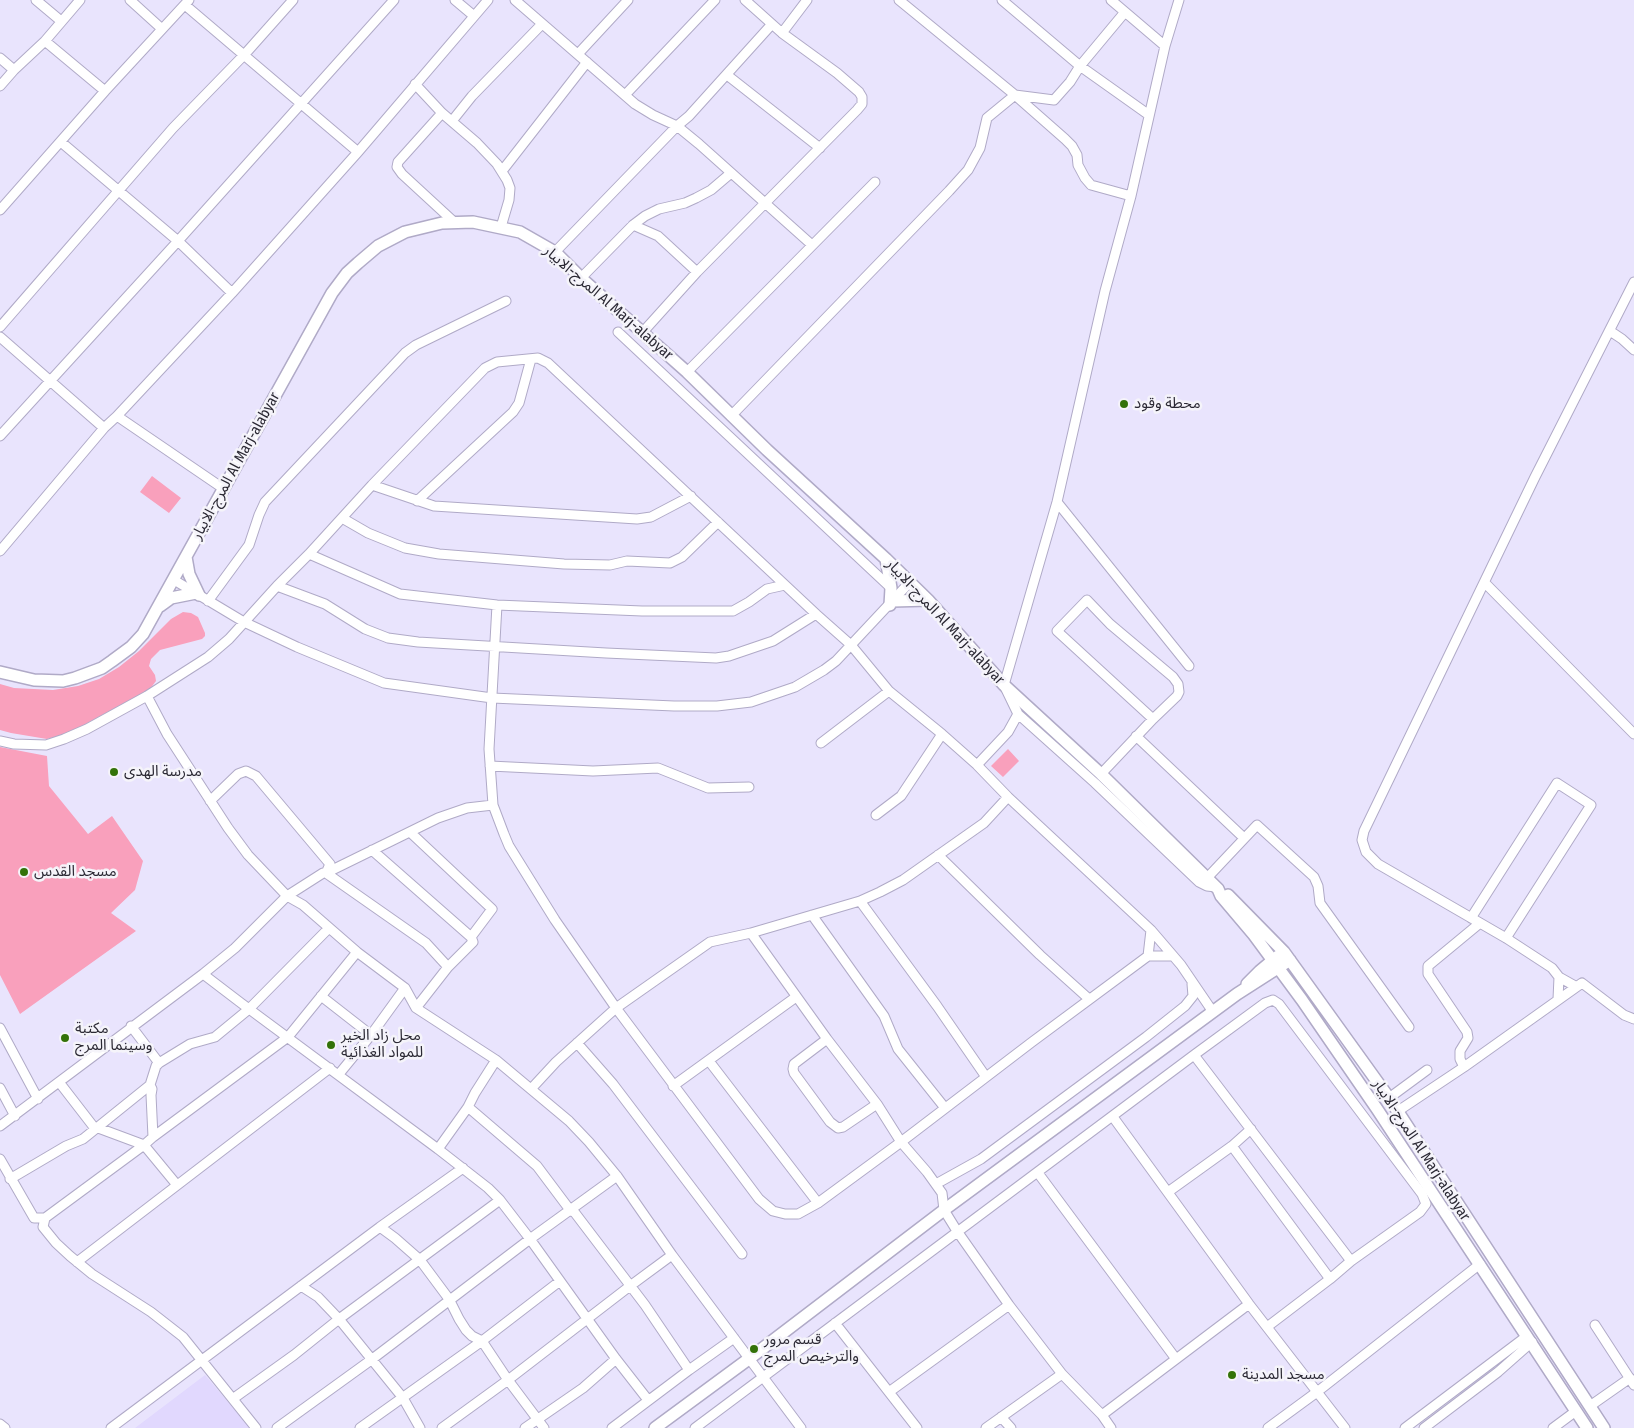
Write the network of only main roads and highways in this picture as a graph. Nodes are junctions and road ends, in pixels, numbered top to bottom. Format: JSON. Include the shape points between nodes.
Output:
{"nodes":[{"id":1,"x":186,"y":557,"type":"junction"},
{"id":2,"x":886,"y":560,"type":"junction"},
{"id":3,"x":928,"y":600,"type":"junction"},
{"id":4,"x":158,"y":607,"type":"junction"},
{"id":5,"x":0,"y":672,"type":"edge"},
{"id":6,"x":1217,"y":888,"type":"junction"},
{"id":7,"x":1262,"y":945,"type":"junction"},
{"id":8,"x":1287,"y":956,"type":"junction"},
{"id":9,"x":1276,"y":964,"type":"junction"},
{"id":10,"x":1260,"y":976,"type":"junction"},
{"id":11,"x":1290,"y":984,"type":"junction"},
{"id":12,"x":655,"y":1428,"type":"edge"},
{"id":13,"x":1587,"y":1428,"type":"edge"},
{"id":14,"x":1604,"y":1428,"type":"edge"}],
"edges":[{"from":1,"to":2,"type":"main road","name":"المرج-الابيار Al Marj-alabyar","via":[[332,293],[347,273],[378,246],[405,232],[424,226],[473,222],[520,232],[555,252]]},
{"from":1,"to":4,"type":"main road","name":"المرج-الابيار Al Marj-alabyar"},
{"from":1,"to":4,"type":"main road","via":[[188,572],[201,596],[172,598]]},
{"from":2,"to":3,"type":"main road","name":"المرج-الابيار Al Marj-alabyar"},
{"from":2,"to":3,"type":"main road","via":[[892,603]]},
{"from":3,"to":6,"type":"main road","name":"المرج-الابيار Al Marj-alabyar","via":[[1004,685]]},
{"from":4,"to":5,"type":"main road","name":"المرج-الابيار Al Marj-alabyar","via":[[143,634],[102,668],[76,678],[46,682]]},
{"from":6,"to":7,"type":"main road","name":"المرج-الابيار Al Marj-alabyar"},
{"from":6,"to":8,"type":"main road","name":"المرج-الابيار Al Marj-alabyar","via":[[1226,892]]},
{"from":7,"to":9,"type":"main road","name":"المرج-الابيار Al Marj-alabyar"},
{"from":7,"to":10,"type":"main road"},
{"from":8,"to":9,"type":"main road"},
{"from":8,"to":14,"type":"main road","name":"المرج-الابيار Al Marj-alabyar","via":[[1398,1111]]},
{"from":9,"to":10,"type":"main road"},
{"from":9,"to":11,"type":"main road","name":"المرج-الابيار Al Marj-alabyar"},
{"from":10,"to":11,"type":"main road"},
{"from":10,"to":12,"type":"main road"},
{"from":11,"to":13,"type":"main road","name":"المرج-الابيار Al Marj-alabyar","via":[[1377,1109]]}]}
